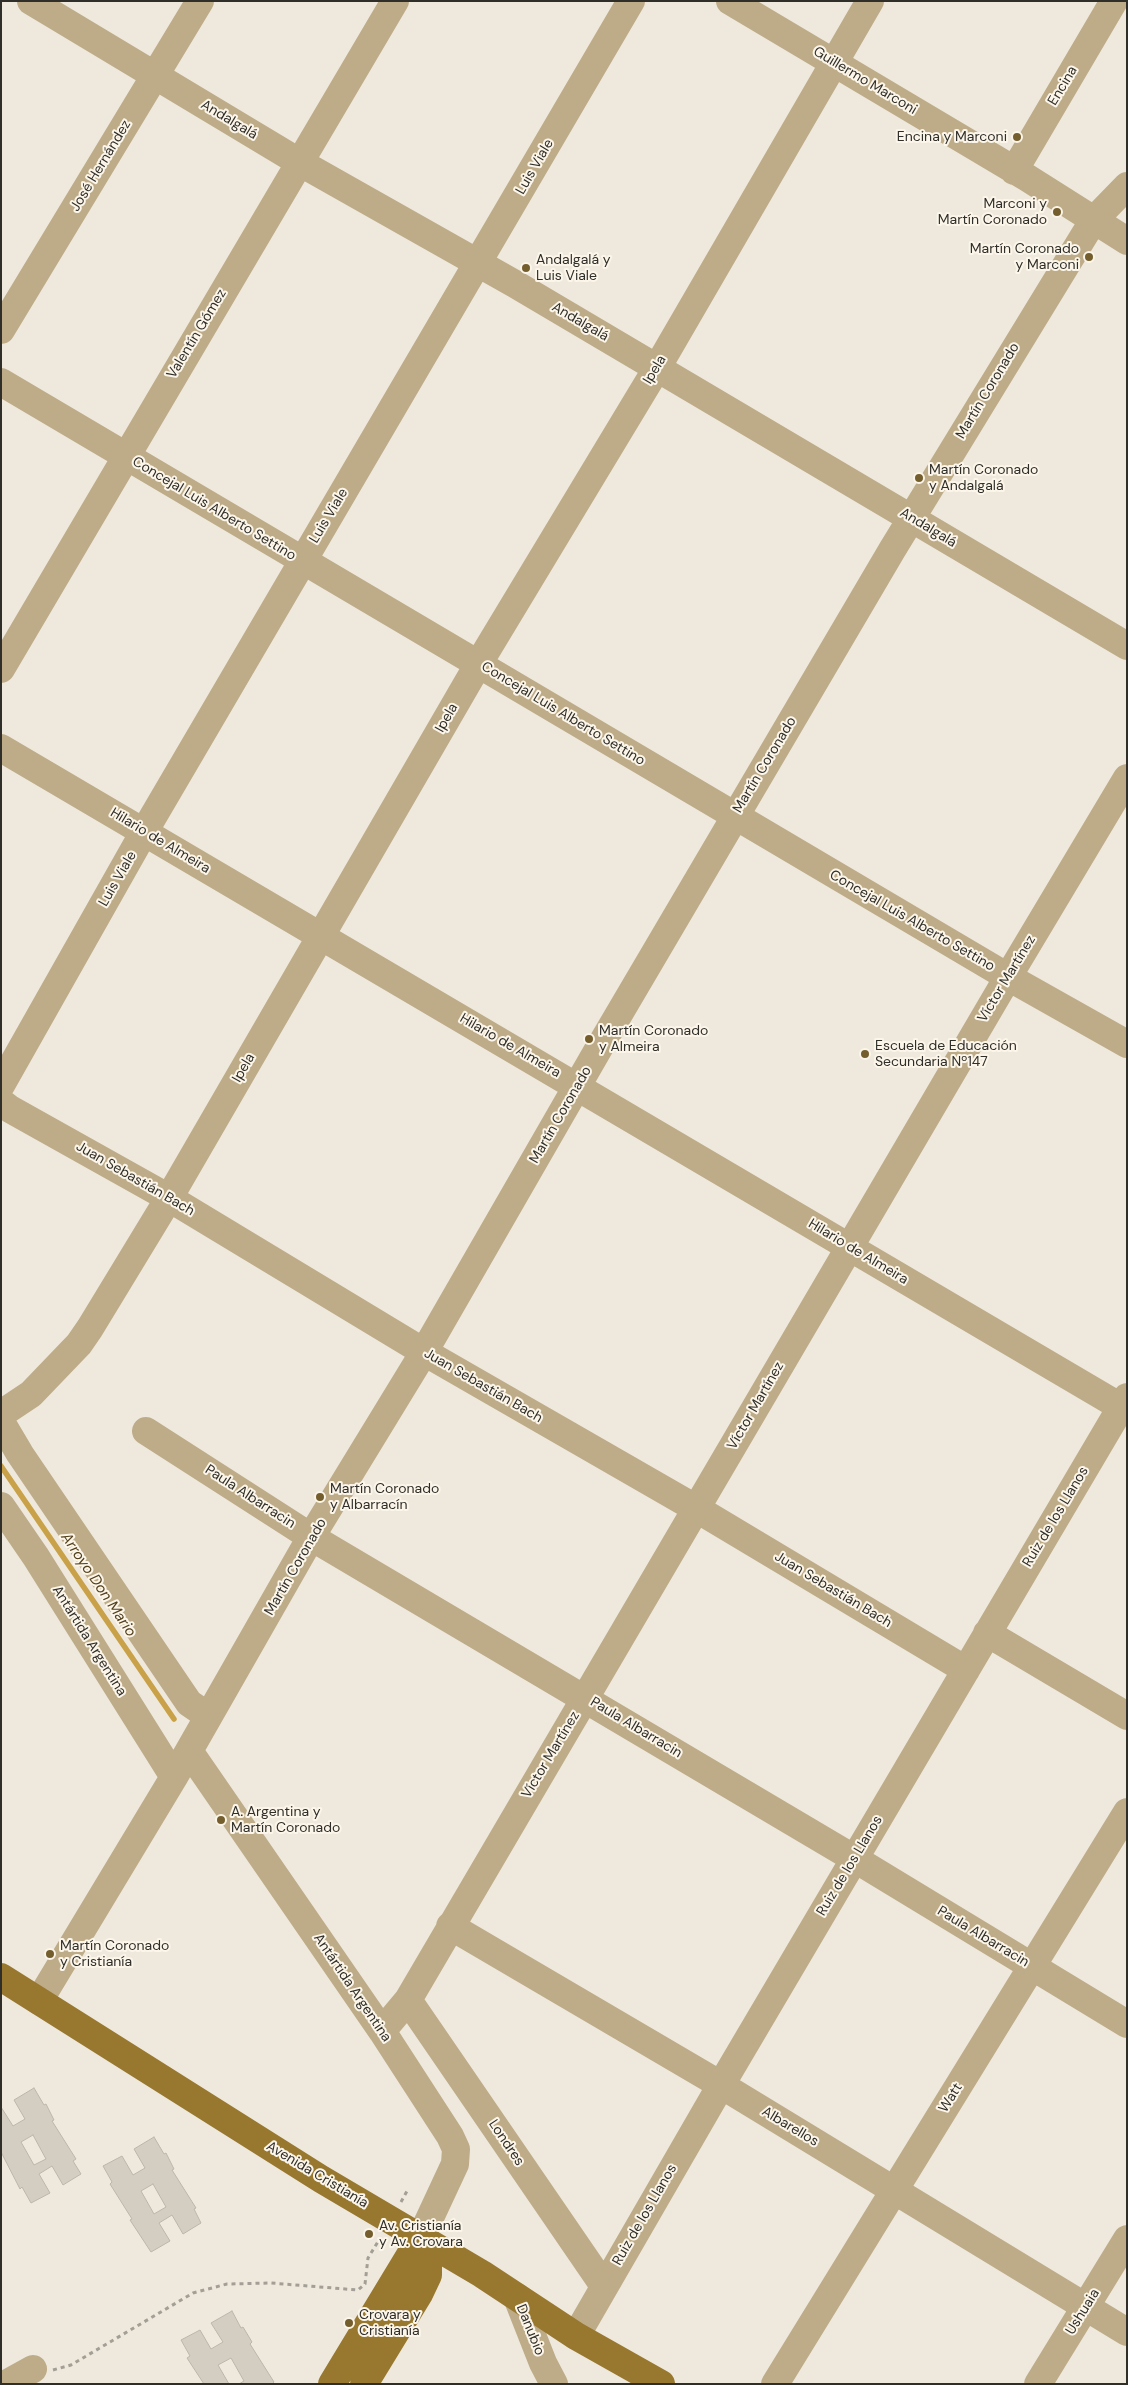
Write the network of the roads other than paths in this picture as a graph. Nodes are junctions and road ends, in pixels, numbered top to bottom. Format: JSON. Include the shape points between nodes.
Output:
{"nodes":[{"id":1,"x":31,"y":1,"type":"edge"},
{"id":2,"x":200,"y":1,"type":"edge"},
{"id":3,"x":395,"y":1,"type":"edge"},
{"id":4,"x":631,"y":1,"type":"edge"},
{"id":5,"x":730,"y":1,"type":"edge"},
{"id":6,"x":870,"y":1,"type":"edge"},
{"id":7,"x":1114,"y":1,"type":"edge"},
{"id":8,"x":834,"y":63,"type":"junction"},
{"id":9,"x":155,"y":76,"type":"junction"},
{"id":10,"x":299,"y":162,"type":"junction"},
{"id":11,"x":1014,"y":171,"type":"junction"},
{"id":12,"x":1127,"y":186,"type":"edge"},
{"id":13,"x":1093,"y":221,"type":"junction"},
{"id":14,"x":1127,"y":240,"type":"edge"},
{"id":15,"x":478,"y":264,"type":"junction"},
{"id":16,"x":1,"y":330,"type":"edge"},
{"id":17,"x":657,"y":368,"type":"junction"},
{"id":18,"x":1,"y":382,"type":"edge"},
{"id":19,"x":125,"y":456,"type":"junction"},
{"id":20,"x":912,"y":518,"type":"junction"},
{"id":21,"x":303,"y":561,"type":"junction"},
{"id":22,"x":1127,"y":646,"type":"edge"},
{"id":23,"x":479,"y":663,"type":"junction"},
{"id":24,"x":1,"y":669,"type":"edge"},
{"id":25,"x":1,"y":748,"type":"edge"},
{"id":26,"x":1127,"y":778,"type":"edge"},
{"id":27,"x":735,"y":817,"type":"junction"},
{"id":28,"x":144,"y":832,"type":"junction"},
{"id":29,"x":320,"y":936,"type":"junction"},
{"id":30,"x":1008,"y":977,"type":"junction"},
{"id":31,"x":1127,"y":1044,"type":"edge"},
{"id":32,"x":1,"y":1085,"type":"edge"},
{"id":33,"x":578,"y":1086,"type":"junction"},
{"id":34,"x":1,"y":1102,"type":"edge"},
{"id":35,"x":169,"y":1198,"type":"junction"},
{"id":36,"x":849,"y":1247,"type":"junction"},
{"id":37,"x":424,"y":1352,"type":"junction"},
{"id":38,"x":1,"y":1414,"type":"edge"},
{"id":39,"x":1121,"y":1416,"type":"edge"},
{"id":40,"x":1,"y":1422,"type":"edge"},
{"id":41,"x":146,"y":1431,"type":"dead end"},
{"id":42,"x":1,"y":1506,"type":"edge"},
{"id":43,"x":696,"y":1509,"type":"junction"},
{"id":44,"x":312,"y":1538,"type":"junction"},
{"id":45,"x":987,"y":1632,"type":"junction"},
{"id":46,"x":966,"y":1670,"type":"junction"},
{"id":47,"x":585,"y":1698,"type":"junction"},
{"id":48,"x":208,"y":1716,"type":"junction"},
{"id":49,"x":1127,"y":1716,"type":"edge"},
{"id":50,"x":189,"y":1751,"type":"junction"},
{"id":51,"x":174,"y":1777,"type":"junction"},
{"id":52,"x":1127,"y":1812,"type":"edge"},
{"id":53,"x":855,"y":1858,"type":"junction"},
{"id":54,"x":450,"y":1926,"type":"junction"},
{"id":55,"x":1032,"y":1967,"type":"junction"},
{"id":56,"x":1,"y":1977,"type":"edge"},
{"id":57,"x":408,"y":2000,"type":"junction"},
{"id":58,"x":39,"y":2001,"type":"junction"},
{"id":59,"x":1127,"y":2024,"type":"edge"},
{"id":60,"x":382,"y":2031,"type":"junction"},
{"id":61,"x":721,"y":2085,"type":"junction"},
{"id":62,"x":490,"y":2120,"type":"junction"},
{"id":63,"x":456,"y":2149,"type":"junction"},
{"id":64,"x":895,"y":2190,"type":"junction"},
{"id":65,"x":421,"y":2237,"type":"junction"},
{"id":66,"x":1127,"y":2239,"type":"edge"},
{"id":67,"x":604,"y":2286,"type":"junction"},
{"id":68,"x":516,"y":2297,"type":"junction"},
{"id":69,"x":1086,"y":2307,"type":"junction"},
{"id":70,"x":570,"y":2332,"type":"junction"},
{"id":71,"x":1127,"y":2332,"type":"edge"},
{"id":72,"x":33,"y":2369,"type":"road end"},
{"id":73,"x":548,"y":2373,"type":"edge"},
{"id":74,"x":6,"y":2384,"type":"edge"},
{"id":75,"x":332,"y":2384,"type":"edge"},
{"id":76,"x":364,"y":2384,"type":"edge"},
{"id":77,"x":661,"y":2384,"type":"edge"},
{"id":78,"x":775,"y":2384,"type":"edge"},
{"id":79,"x":1038,"y":2384,"type":"edge"}],
"edges":[{"from":1,"to":9,"type":"street","name":"Andalgalá"},
{"from":2,"to":9,"type":"street","name":"José Hernández"},
{"from":3,"to":10,"type":"street","name":"Valentín Gómez"},
{"from":4,"to":15,"type":"street","name":"Luis Viale"},
{"from":5,"to":8,"type":"street","name":"Guillermo Marconi"},
{"from":6,"to":8,"type":"street","name":"Ipela"},
{"from":7,"to":11,"type":"street","name":"Encina"},
{"from":8,"to":11,"type":"street","name":"Guillermo Marconi"},
{"from":8,"to":17,"type":"street","name":"Ipela"},
{"from":9,"to":10,"type":"street","name":"Andalgalá"},
{"from":9,"to":16,"type":"street","name":"José Hernández"},
{"from":10,"to":15,"type":"street","name":"Andalgalá"},
{"from":10,"to":19,"type":"street","name":"Valentín Gómez"},
{"from":11,"to":13,"type":"street","name":"Guillermo Marconi"},
{"from":12,"to":13,"type":"street","name":"Martín Coronado"},
{"from":13,"to":14,"type":"street","name":"Guillermo Marconi"},
{"from":13,"to":20,"type":"street","name":"Martín Coronado"},
{"from":15,"to":17,"type":"street","name":"Andalgalá"},
{"from":15,"to":21,"type":"street","name":"Luis Viale"},
{"from":17,"to":20,"type":"street","name":"Andalgalá"},
{"from":17,"to":23,"type":"street","name":"Ipela"},
{"from":18,"to":19,"type":"street","name":"Concejal Luis Alberto Settino"},
{"from":19,"to":21,"type":"street","name":"Concejal Luis Alberto Settino"},
{"from":19,"to":24,"type":"street","name":"Valentín Gómez"},
{"from":20,"to":22,"type":"street","name":"Andalgalá"},
{"from":20,"to":27,"type":"street","name":"Martín Coronado"},
{"from":21,"to":23,"type":"street","name":"Concejal Luis Alberto Settino"},
{"from":21,"to":28,"type":"street","name":"Luis Viale"},
{"from":23,"to":27,"type":"street","name":"Concejal Luis Alberto Settino"},
{"from":23,"to":29,"type":"street","name":"Ipela"},
{"from":25,"to":28,"type":"street","name":"Hilario de Almeira"},
{"from":26,"to":30,"type":"street","name":"Víctor Martínez"},
{"from":27,"to":30,"type":"street","name":"Concejal Luis Alberto Settino"},
{"from":27,"to":33,"type":"street","name":"Martín Coronado"},
{"from":28,"to":29,"type":"street","name":"Hilario de Almeira"},
{"from":28,"to":32,"type":"street","name":"Luis Viale"},
{"from":29,"to":33,"type":"street","name":"Hilario de Almeira"},
{"from":29,"to":35,"type":"street","name":"Ipela"},
{"from":30,"to":31,"type":"street","name":"Concejal Luis Alberto Settino"},
{"from":30,"to":36,"type":"street","name":"Víctor Martínez"},
{"from":33,"to":36,"type":"street","name":"Hilario de Almeira"},
{"from":33,"to":37,"type":"street","name":"Martín Coronado"},
{"from":34,"to":35,"type":"street","name":"Juan Sebastián Bach"},
{"from":35,"to":37,"type":"street","name":"Juan Sebastián Bach"},
{"from":35,"to":38,"type":"street","name":"Ipela","via":[[79,1344],[31,1394]]},
{"from":36,"to":39,"type":"street","name":"Hilario de Almeira"},
{"from":36,"to":43,"type":"street","name":"Víctor Martínez"},
{"from":37,"to":43,"type":"street","name":"Juan Sebastián Bach"},
{"from":37,"to":44,"type":"street","name":"Martín Coronado"},
{"from":39,"to":45,"type":"street","name":"Ruiz de los Llanos"},
{"from":40,"to":48,"type":"street","via":[[189,1703]]},
{"from":41,"to":44,"type":"street","name":"Paula Albarracin"},
{"from":42,"to":51,"type":"street","name":"Antártida Argentina"},
{"from":43,"to":46,"type":"street","name":"Juan Sebastián Bach"},
{"from":43,"to":47,"type":"street","name":"Víctor Martínez"},
{"from":44,"to":47,"type":"street","name":"Paula Albarracin"},
{"from":44,"to":48,"type":"street","name":"Martín Coronado"},
{"from":45,"to":46,"type":"street","name":"Ruiz de los Llanos"},
{"from":45,"to":49,"type":"street"},
{"from":46,"to":53,"type":"street","name":"Ruiz de los Llanos"},
{"from":47,"to":53,"type":"street","name":"Paula Albarracin"},
{"from":47,"to":54,"type":"street","name":"Víctor Martínez"},
{"from":48,"to":50,"type":"street","name":"Martín Coronado"},
{"from":50,"to":51,"type":"street","name":"Martín Coronado"},
{"from":50,"to":60,"type":"street","name":"Antártida Argentina"},
{"from":51,"to":58,"type":"street","name":"Martín Coronado"},
{"from":52,"to":55,"type":"street","name":"Watt"},
{"from":53,"to":55,"type":"street","name":"Paula Albarracin"},
{"from":53,"to":61,"type":"street","name":"Ruiz de los Llanos"},
{"from":54,"to":57,"type":"street","name":"Víctor Martínez"},
{"from":54,"to":61,"type":"street","name":"Albarellos"},
{"from":55,"to":59,"type":"street","name":"Paula Albarracin"},
{"from":55,"to":64,"type":"street","name":"Watt"},
{"from":56,"to":58,"type":"main road","name":"Avenida Cristianía"},
{"from":57,"to":60,"type":"street","name":"Víctor Martínez"},
{"from":57,"to":62,"type":"street","name":"Londres"},
{"from":58,"to":65,"type":"main road","name":"Avenida Cristianía"},
{"from":60,"to":63,"type":"street","name":"Antártida Argentina"},
{"from":61,"to":64,"type":"street","name":"Albarellos"},
{"from":61,"to":67,"type":"street","name":"Ruiz de los Llanos"},
{"from":62,"to":63,"type":"street"},
{"from":62,"to":67,"type":"street","name":"Londres"},
{"from":63,"to":65,"type":"street","via":[[455,2164]]},
{"from":64,"to":69,"type":"street","name":"Albarellos"},
{"from":64,"to":78,"type":"street","name":"Watt"},
{"from":65,"to":68,"type":"main road","name":"Avenida Cristianía"},
{"from":65,"to":75,"type":"main road"},
{"from":65,"to":76,"type":"main road","via":[[428,2258],[428,2275],[420,2294]]},
{"from":66,"to":69,"type":"street","name":"Ushuaia"},
{"from":67,"to":70,"type":"street","name":"Ruiz de los Llanos"},
{"from":68,"to":70,"type":"main road","name":"Avenida Cristianía"},
{"from":68,"to":73,"type":"street","name":"Danubio"},
{"from":69,"to":71,"type":"street","name":"Albarellos"},
{"from":69,"to":79,"type":"street","name":"Ushuaia"},
{"from":70,"to":73,"type":"street","name":"Danubio","via":[[547,2346]]},
{"from":70,"to":77,"type":"main road","name":"Avenida Cristianía"},
{"from":72,"to":74,"type":"street"}]}
